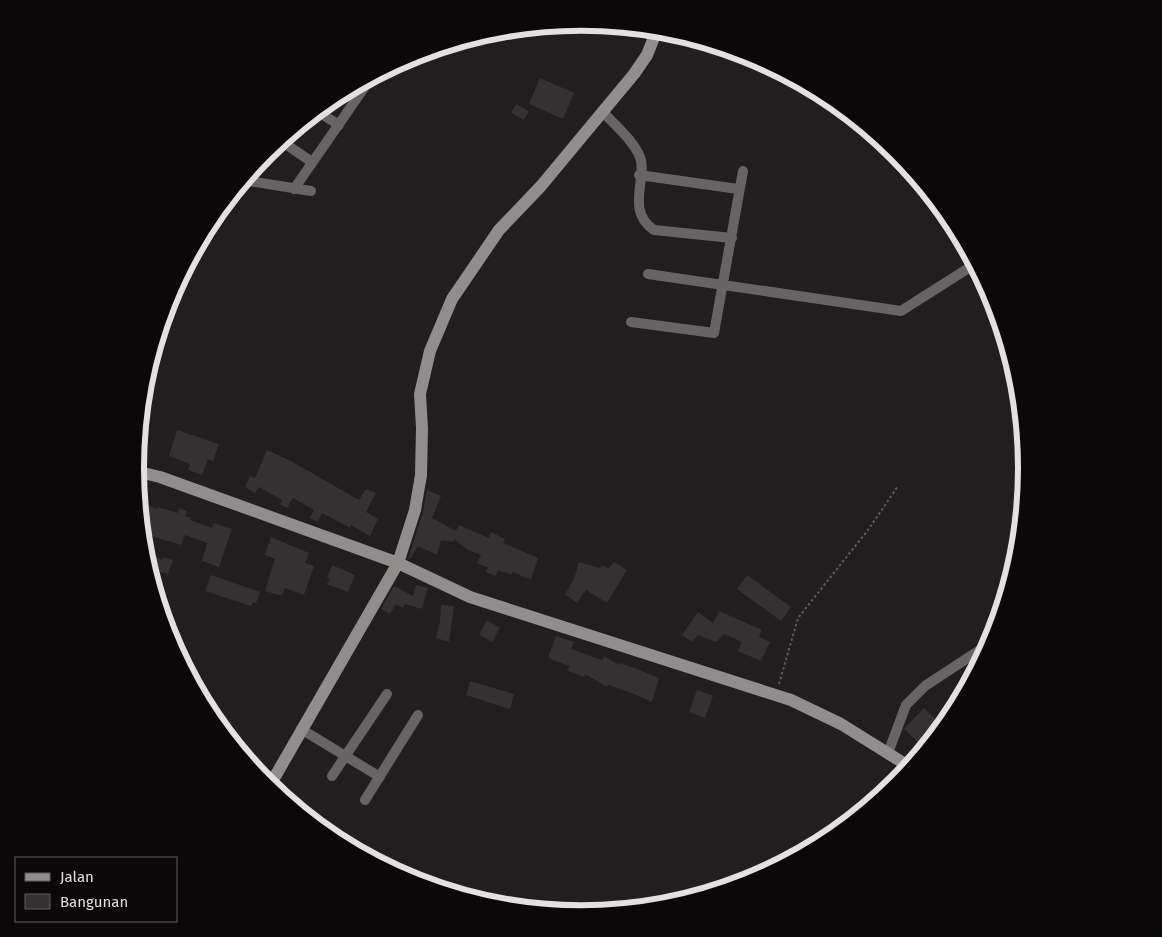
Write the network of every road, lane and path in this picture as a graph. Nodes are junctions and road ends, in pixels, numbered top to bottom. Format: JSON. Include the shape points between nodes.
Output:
{"nodes":[{"id":1,"x":653,"y":38,"type":"edge"},
{"id":2,"x":363,"y":89,"type":"edge"},
{"id":3,"x":602,"y":111,"type":"junction"},
{"id":4,"x":324,"y":115,"type":"edge"},
{"id":5,"x":339,"y":125,"type":"junction"},
{"id":6,"x":287,"y":145,"type":"edge"},
{"id":7,"x":312,"y":162,"type":"junction"},
{"id":8,"x":742,"y":171,"type":"dead end"},
{"id":9,"x":640,"y":175,"type":"junction"},
{"id":10,"x":251,"y":181,"type":"edge"},
{"id":11,"x":294,"y":189,"type":"junction"},
{"id":12,"x":738,"y":189,"type":"junction"},
{"id":13,"x":311,"y":192,"type":"dead end"},
{"id":14,"x":732,"y":238,"type":"junction"},
{"id":15,"x":969,"y":268,"type":"edge"},
{"id":16,"x":648,"y":274,"type":"dead end"},
{"id":17,"x":723,"y":284,"type":"junction"},
{"id":18,"x":631,"y":322,"type":"dead end"},
{"id":19,"x":144,"y":473,"type":"edge"},
{"id":20,"x":898,"y":486,"type":"dead end"},
{"id":21,"x":398,"y":563,"type":"junction"},
{"id":22,"x":979,"y":649,"type":"edge"},
{"id":23,"x":387,"y":694,"type":"dead end"},
{"id":24,"x":776,"y":696,"type":"junction"},
{"id":25,"x":418,"y":715,"type":"dead end"},
{"id":26,"x":301,"y":729,"type":"junction"},
{"id":27,"x":888,"y":753,"type":"junction"},
{"id":28,"x":346,"y":756,"type":"junction"},
{"id":29,"x":904,"y":763,"type":"edge"},
{"id":30,"x":332,"y":776,"type":"dead end"},
{"id":31,"x":380,"y":777,"type":"junction"},
{"id":32,"x":273,"y":779,"type":"edge"},
{"id":33,"x":365,"y":800,"type":"dead end"}],
"edges":[{"from":1,"to":3,"type":"street","via":[[647,55],[634,74]]},
{"from":2,"to":5,"type":"street"},
{"from":3,"to":9,"type":"street","via":[[639,154]]},
{"from":3,"to":21,"type":"street","via":[[541,186],[499,230],[452,299],[430,351],[420,394],[421,475],[415,510]]},
{"from":4,"to":5,"type":"street"},
{"from":5,"to":7,"type":"street"},
{"from":6,"to":7,"type":"street"},
{"from":7,"to":11,"type":"street"},
{"from":8,"to":12,"type":"street"},
{"from":9,"to":12,"type":"street"},
{"from":9,"to":14,"type":"street","via":[[639,204],[647,226],[654,230]]},
{"from":10,"to":11,"type":"street"},
{"from":11,"to":13,"type":"street"},
{"from":12,"to":14,"type":"street"},
{"from":14,"to":17,"type":"street"},
{"from":15,"to":17,"type":"street","via":[[901,311]]},
{"from":16,"to":17,"type":"street"},
{"from":17,"to":18,"type":"street","via":[[714,333]]},
{"from":19,"to":21,"type":"street"},
{"from":20,"to":24,"type":"path","via":[[868,530],[798,618]]},
{"from":21,"to":24,"type":"street","via":[[470,597]]},
{"from":21,"to":26,"type":"street"},
{"from":22,"to":27,"type":"street","via":[[925,686],[906,705]]},
{"from":23,"to":28,"type":"street"},
{"from":24,"to":27,"type":"street","via":[[841,724]]},
{"from":25,"to":31,"type":"street"},
{"from":26,"to":28,"type":"street"},
{"from":26,"to":32,"type":"street"},
{"from":27,"to":29,"type":"street"},
{"from":28,"to":30,"type":"street"},
{"from":28,"to":31,"type":"street"},
{"from":31,"to":33,"type":"street"}]}
